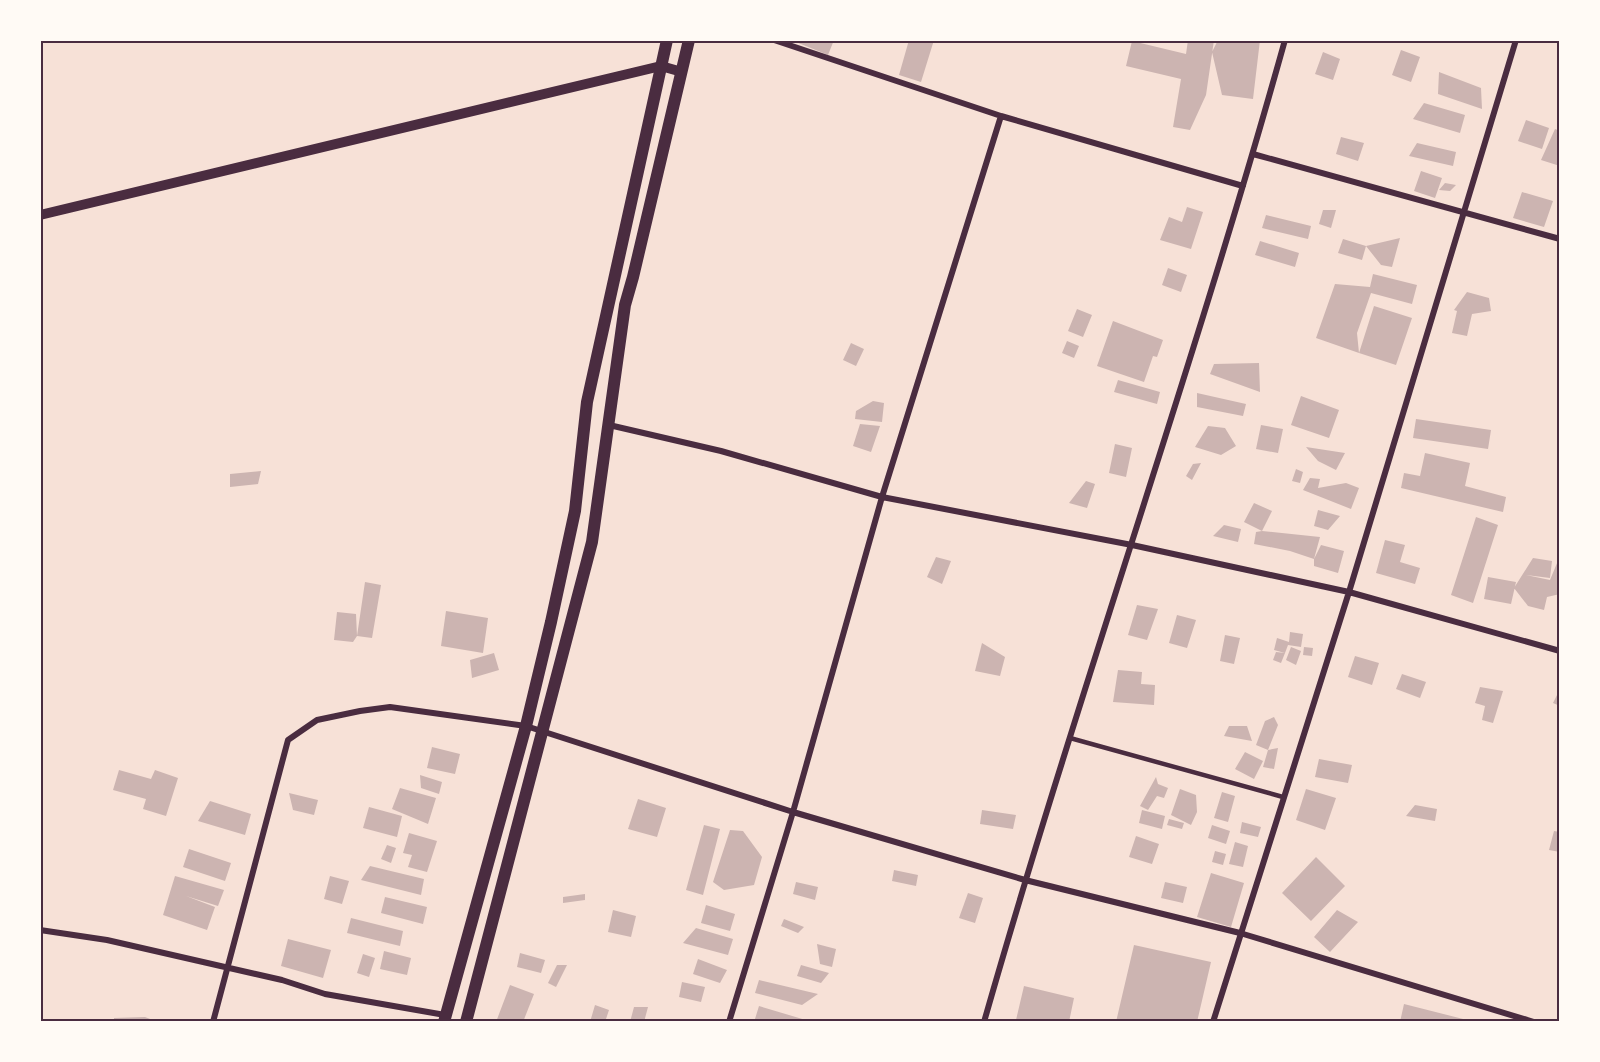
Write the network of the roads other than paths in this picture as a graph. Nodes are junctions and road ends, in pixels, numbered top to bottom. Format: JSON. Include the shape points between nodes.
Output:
{"nodes":[{"id":1,"x":667,"y":40,"type":"edge"},
{"id":2,"x":689,"y":40,"type":"edge"},
{"id":3,"x":774,"y":40,"type":"edge"},
{"id":4,"x":1285,"y":40,"type":"edge"},
{"id":5,"x":1515,"y":40,"type":"edge"},
{"id":6,"x":661,"y":66,"type":"junction"},
{"id":7,"x":682,"y":72,"type":"junction"},
{"id":8,"x":1001,"y":116,"type":"junction"},
{"id":9,"x":1253,"y":154,"type":"junction"},
{"id":10,"x":1243,"y":186,"type":"junction"},
{"id":11,"x":1462,"y":213,"type":"junction"},
{"id":12,"x":40,"y":215,"type":"edge"},
{"id":13,"x":1560,"y":239,"type":"edge"},
{"id":14,"x":608,"y":424,"type":"junction"},
{"id":15,"x":882,"y":497,"type":"junction"},
{"id":16,"x":1132,"y":545,"type":"junction"},
{"id":17,"x":1349,"y":592,"type":"junction"},
{"id":18,"x":1560,"y":651,"type":"edge"},
{"id":19,"x":526,"y":726,"type":"junction"},
{"id":20,"x":542,"y":731,"type":"junction"},
{"id":21,"x":1070,"y":738,"type":"junction"},
{"id":22,"x":1283,"y":796,"type":"junction"},
{"id":23,"x":793,"y":812,"type":"junction"},
{"id":24,"x":1025,"y":880,"type":"junction"},
{"id":25,"x":40,"y":930,"type":"edge"},
{"id":26,"x":1240,"y":933,"type":"junction"},
{"id":27,"x":228,"y":968,"type":"junction"},
{"id":28,"x":445,"y":1018,"type":"edge"},
{"id":29,"x":213,"y":1022,"type":"edge"},
{"id":30,"x":466,"y":1022,"type":"edge"},
{"id":31,"x":729,"y":1022,"type":"edge"},
{"id":32,"x":984,"y":1022,"type":"edge"},
{"id":33,"x":1213,"y":1022,"type":"edge"},
{"id":34,"x":1534,"y":1022,"type":"edge"}],
"edges":[{"from":1,"to":6,"type":"main road"},
{"from":2,"to":7,"type":"main road"},
{"from":3,"to":8,"type":"street"},
{"from":4,"to":9,"type":"street"},
{"from":5,"to":11,"type":"street"},
{"from":6,"to":7,"type":"street"},
{"from":6,"to":12,"type":"street"},
{"from":6,"to":19,"type":"main road","via":[[587,402],[575,511]]},
{"from":7,"to":14,"type":"main road","via":[[625,305]]},
{"from":8,"to":10,"type":"street"},
{"from":8,"to":15,"type":"street"},
{"from":9,"to":10,"type":"street"},
{"from":9,"to":11,"type":"street"},
{"from":10,"to":16,"type":"street"},
{"from":11,"to":13,"type":"street"},
{"from":11,"to":17,"type":"street"},
{"from":14,"to":15,"type":"street","via":[[721,451]]},
{"from":14,"to":20,"type":"main road","via":[[592,542]]},
{"from":15,"to":16,"type":"street"},
{"from":15,"to":23,"type":"street"},
{"from":16,"to":17,"type":"street"},
{"from":16,"to":21,"type":"street"},
{"from":17,"to":18,"type":"street"},
{"from":17,"to":22,"type":"street"},
{"from":19,"to":20,"type":"street"},
{"from":19,"to":27,"type":"street","via":[[390,707],[317,720],[288,740]]},
{"from":19,"to":28,"type":"main road"},
{"from":20,"to":23,"type":"street"},
{"from":20,"to":30,"type":"main road"},
{"from":21,"to":22,"type":"lane"},
{"from":21,"to":24,"type":"street"},
{"from":22,"to":26,"type":"street"},
{"from":23,"to":24,"type":"street"},
{"from":23,"to":31,"type":"street"},
{"from":24,"to":26,"type":"street"},
{"from":24,"to":32,"type":"street"},
{"from":25,"to":27,"type":"street","via":[[107,940]]},
{"from":26,"to":33,"type":"street"},
{"from":26,"to":34,"type":"street"},
{"from":27,"to":28,"type":"street","via":[[325,994]]},
{"from":27,"to":29,"type":"street"}]}
